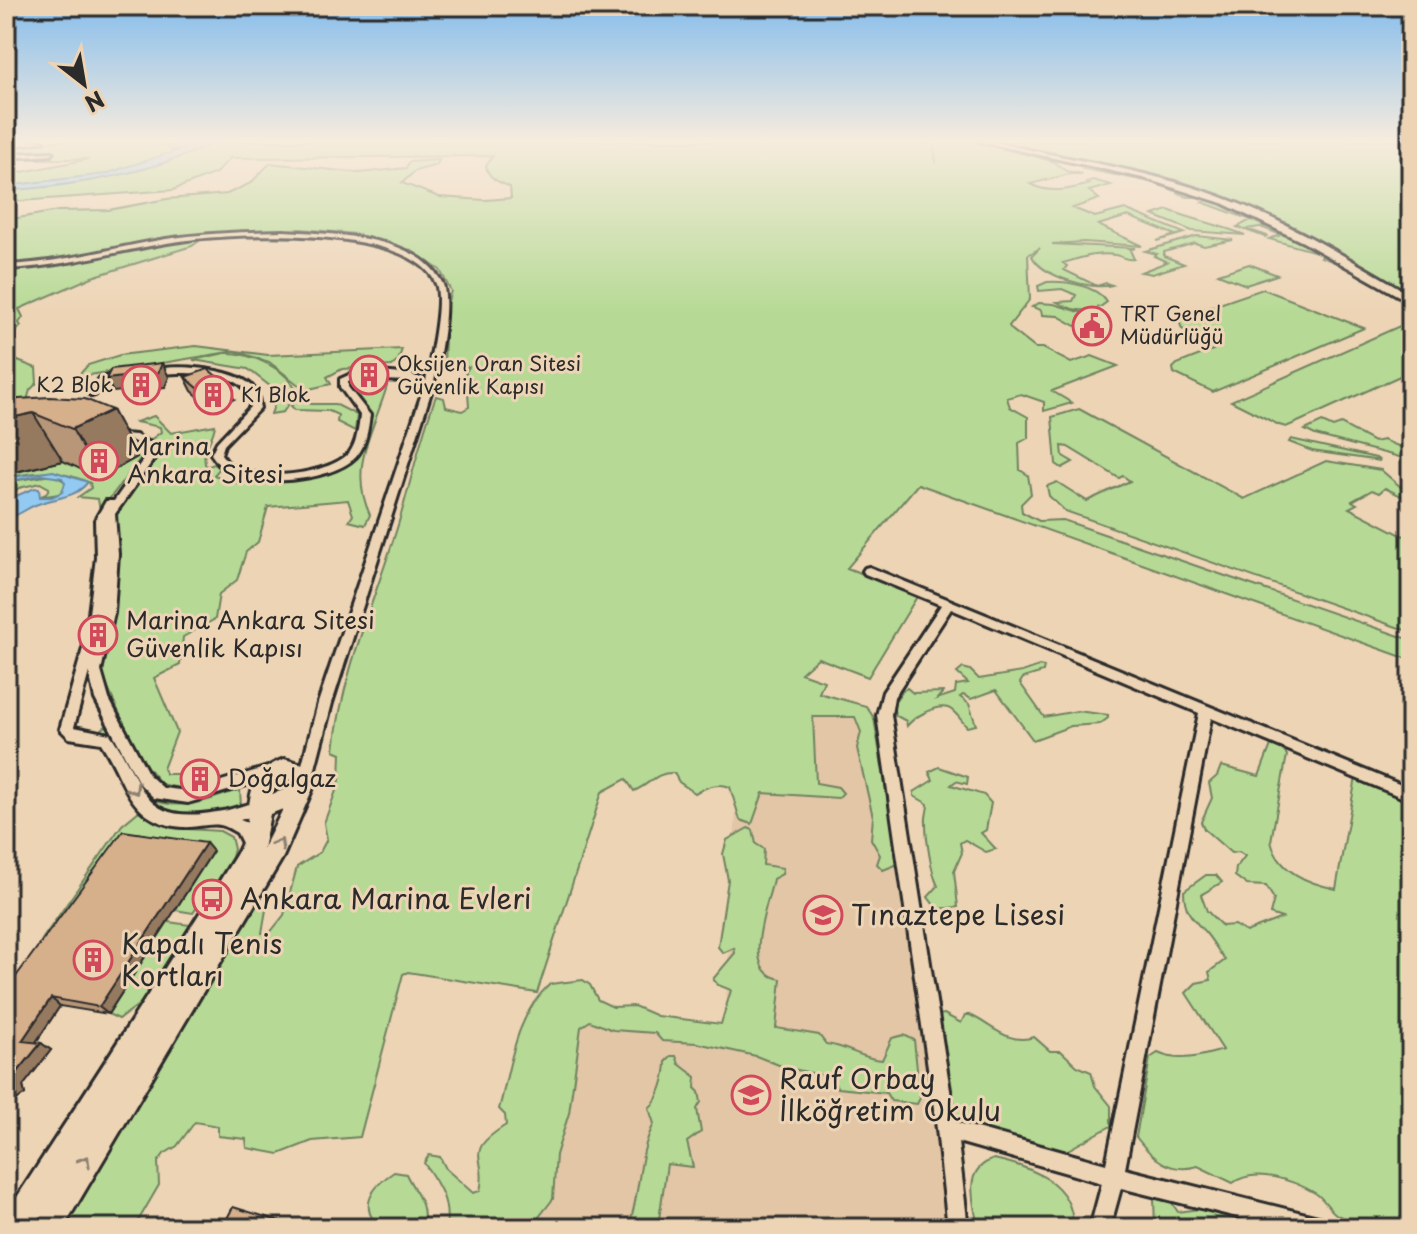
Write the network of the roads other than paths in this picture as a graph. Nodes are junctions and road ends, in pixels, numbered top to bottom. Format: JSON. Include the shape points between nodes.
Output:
{"nodes":[{"id":1,"x":1215,"y":199,"type":"edge"},
{"id":2,"x":6,"y":267,"type":"edge"},
{"id":3,"x":1411,"y":300,"type":"edge"},
{"id":4,"x":146,"y":373,"type":"edge"},
{"id":5,"x":131,"y":375,"type":"edge"},
{"id":6,"x":429,"y":386,"type":"junction"},
{"id":7,"x":92,"y":393,"type":"dead end"},
{"id":8,"x":93,"y":436,"type":"edge"},
{"id":9,"x":122,"y":436,"type":"junction"},
{"id":10,"x":869,"y":571,"type":"dead end"},
{"id":11,"x":948,"y":604,"type":"junction"},
{"id":12,"x":101,"y":696,"type":"junction"},
{"id":13,"x":71,"y":706,"type":"junction"},
{"id":14,"x":1206,"y":710,"type":"junction"},
{"id":15,"x":108,"y":713,"type":"junction"},
{"id":16,"x":82,"y":735,"type":"junction"},
{"id":17,"x":314,"y":750,"type":"junction"},
{"id":18,"x":289,"y":773,"type":"junction"},
{"id":19,"x":1411,"y":795,"type":"edge"},
{"id":20,"x":260,"y":808,"type":"junction"},
{"id":21,"x":221,"y":819,"type":"junction"},
{"id":22,"x":251,"y":851,"type":"junction"},
{"id":23,"x":947,"y":1129,"type":"junction"},
{"id":24,"x":1114,"y":1176,"type":"junction"},
{"id":25,"x":15,"y":1228,"type":"edge"},
{"id":26,"x":45,"y":1228,"type":"edge"},
{"id":27,"x":958,"y":1228,"type":"edge"},
{"id":28,"x":1100,"y":1228,"type":"edge"},
{"id":29,"x":1322,"y":1228,"type":"edge"}],
"edges":[{"from":1,"to":3,"type":"street"},
{"from":2,"to":6,"type":"street","via":[[209,236],[320,233],[387,246],[425,266],[441,287]]},
{"from":4,"to":6,"type":"street","via":[[182,369],[228,376],[251,391],[255,408],[216,454],[221,463],[239,472],[265,477],[319,472],[354,453],[365,415],[344,384],[350,380],[386,375]]},
{"from":5,"to":7,"type":"street","via":[[103,380]]},
{"from":6,"to":17,"type":"street"},
{"from":8,"to":9,"type":"street"},
{"from":9,"to":12,"type":"street","via":[[156,449],[110,514],[108,613],[95,671]]},
{"from":9,"to":13,"type":"street","via":[[150,452],[101,516],[102,557],[92,638]]},
{"from":10,"to":11,"type":"street"},
{"from":11,"to":14,"type":"street"},
{"from":11,"to":23,"type":"street","via":[[888,696],[884,715]]},
{"from":12,"to":13,"type":"street"},
{"from":12,"to":15,"type":"street"},
{"from":13,"to":16,"type":"street","via":[[67,729]]},
{"from":14,"to":19,"type":"street"},
{"from":14,"to":24,"type":"street"},
{"from":15,"to":16,"type":"street","via":[[97,728]]},
{"from":15,"to":18,"type":"street","via":[[144,779],[162,795],[194,796]]},
{"from":16,"to":21,"type":"street","one_way":true,"via":[[105,738],[140,801],[153,811],[181,820]]},
{"from":17,"to":18,"type":"street"},
{"from":17,"to":18,"type":"street"},
{"from":18,"to":20,"type":"street","via":[[261,785]]},
{"from":18,"to":20,"type":"street","via":[[294,796]]},
{"from":26,"to":18,"type":"street","one_way":true,"via":[[275,850],[297,806]]},
{"from":20,"to":21,"type":"street"},
{"from":20,"to":22,"type":"street"},
{"from":21,"to":22,"type":"street","via":[[243,828]]},
{"from":22,"to":25,"type":"street"},
{"from":23,"to":24,"type":"street"},
{"from":23,"to":27,"type":"street"},
{"from":24,"to":28,"type":"street"},
{"from":24,"to":29,"type":"street"}]}
